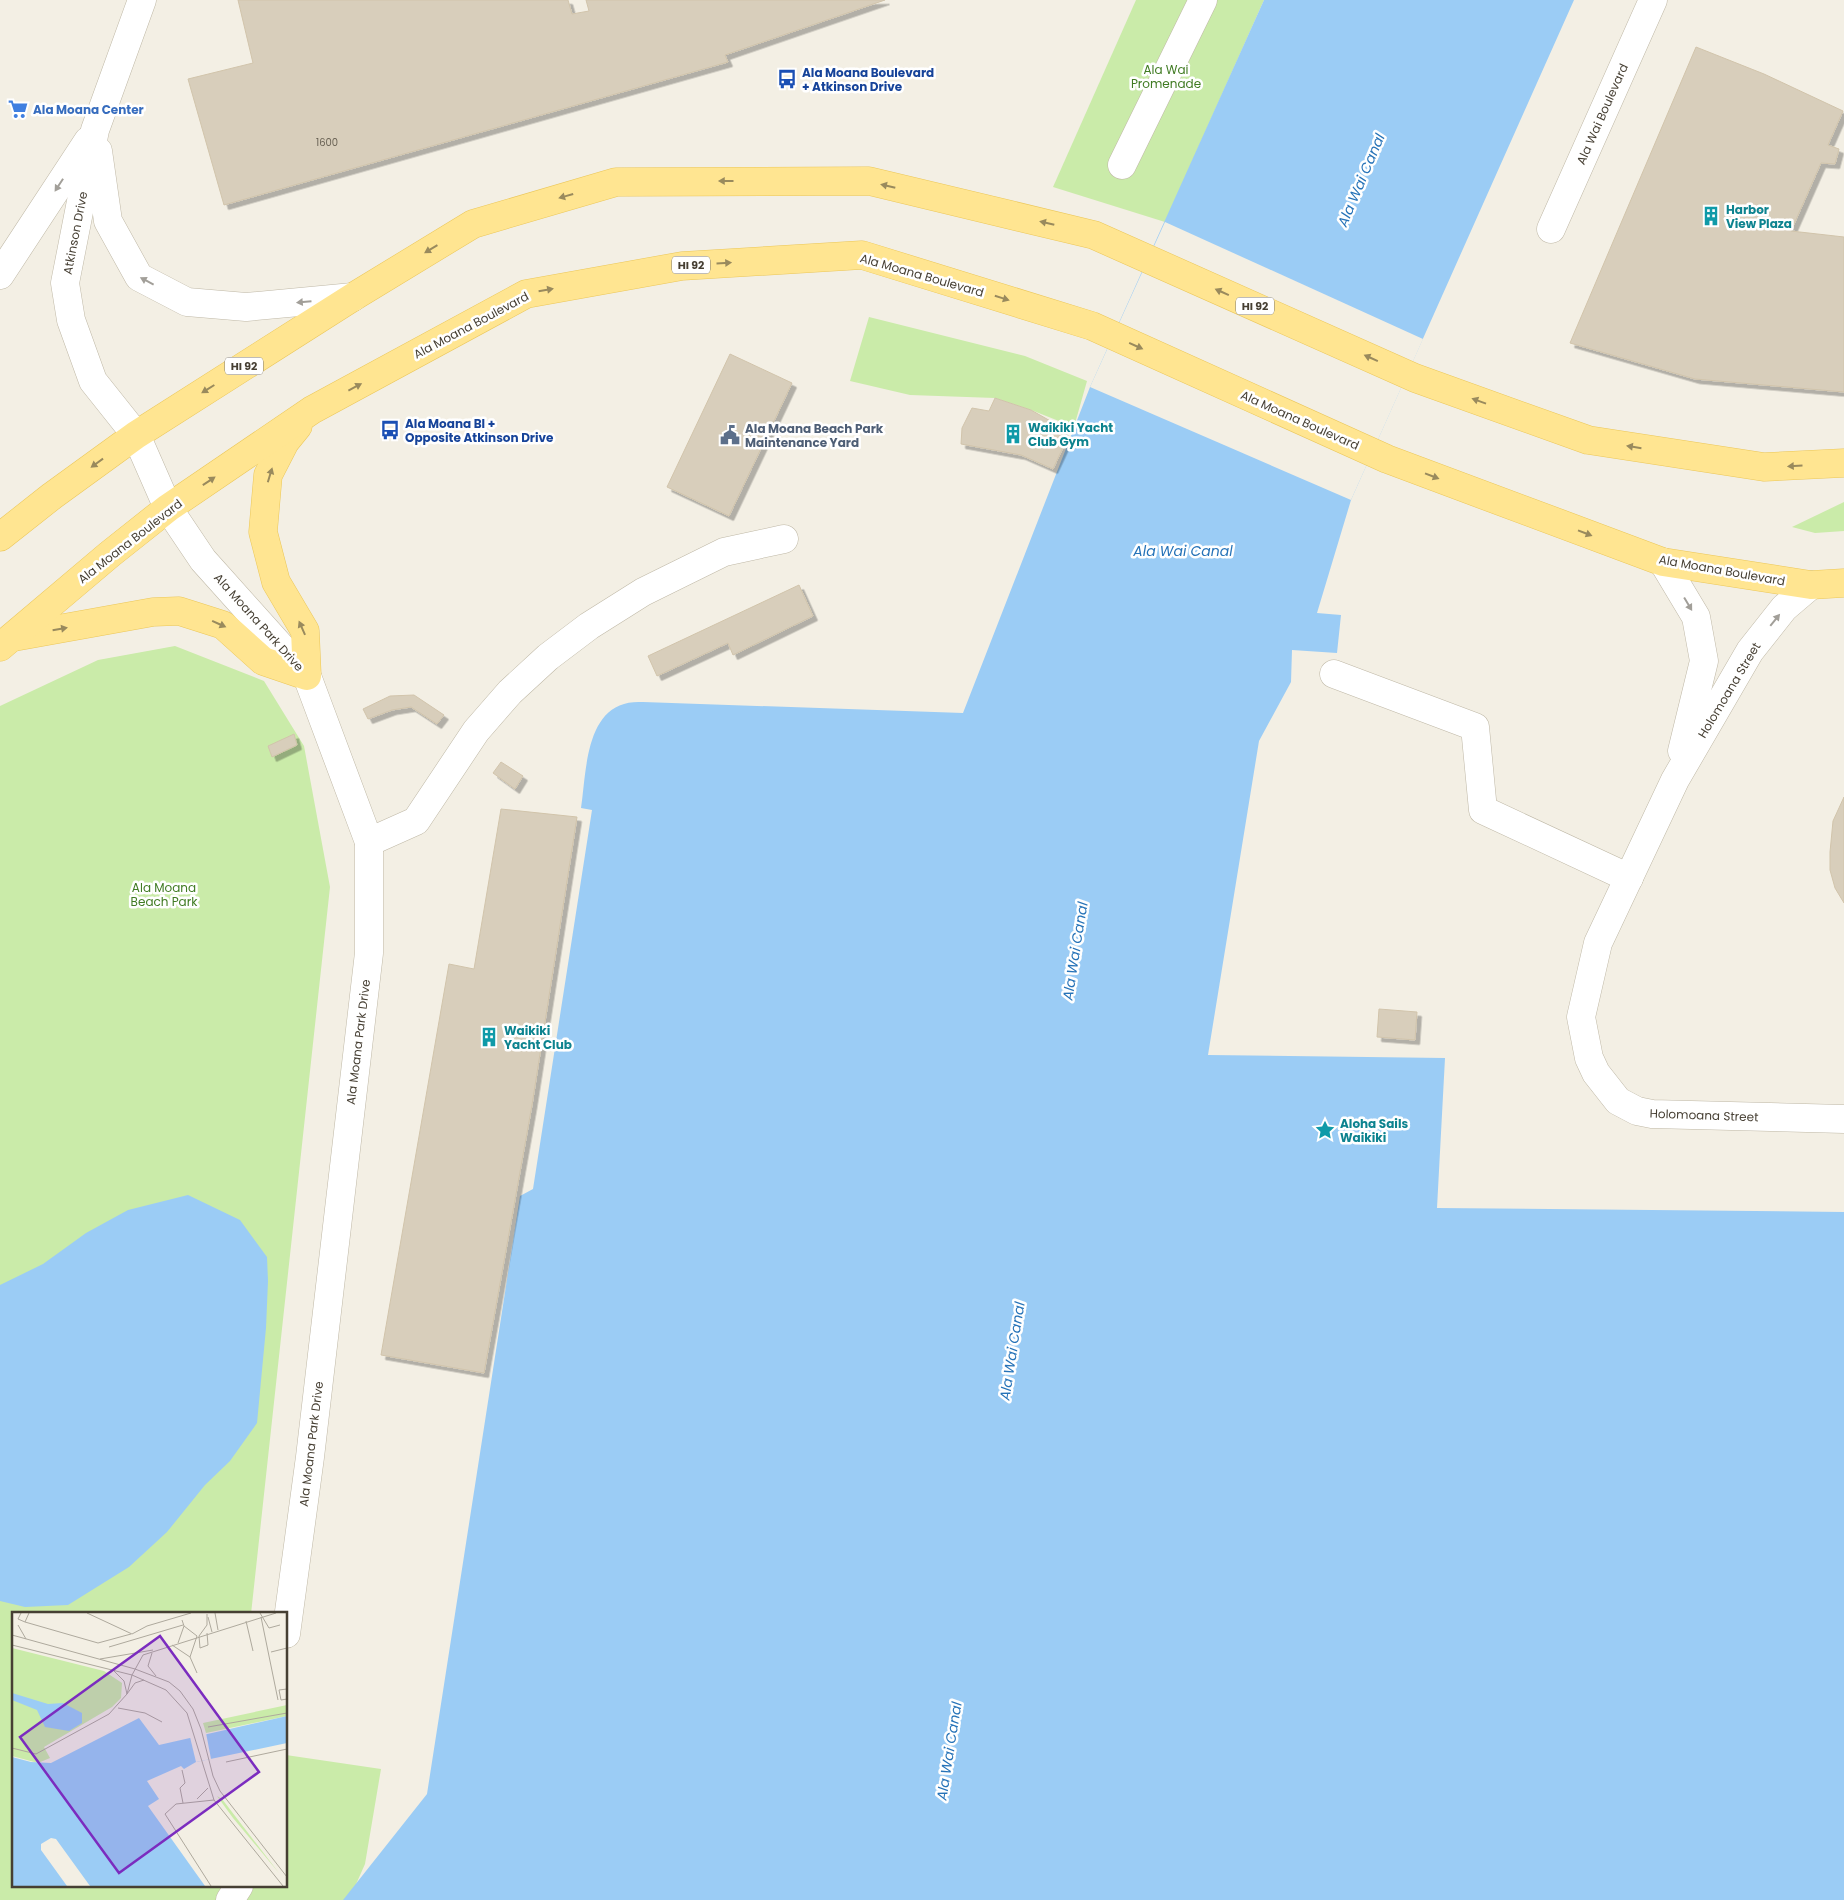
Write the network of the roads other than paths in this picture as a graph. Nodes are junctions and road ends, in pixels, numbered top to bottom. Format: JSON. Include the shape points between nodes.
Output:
{"nodes":[{"id":1,"x":142,"y":0,"type":"edge"},
{"id":2,"x":1204,"y":0,"type":"edge"},
{"id":3,"x":1653,"y":0,"type":"edge"},
{"id":4,"x":95,"y":130,"type":"junction"},
{"id":5,"x":1122,"y":165,"type":"dead end"},
{"id":6,"x":1550,"y":229,"type":"dead end"},
{"id":7,"x":0,"y":275,"type":"edge"},
{"id":8,"x":352,"y":297,"type":"junction"},
{"id":9,"x":312,"y":410,"type":"junction"},
{"id":10,"x":136,"y":435,"type":"junction"},
{"id":11,"x":1844,"y":463,"type":"edge"},
{"id":12,"x":168,"y":508,"type":"junction"},
{"id":13,"x":0,"y":537,"type":"edge"},
{"id":14,"x":784,"y":539,"type":"dead end"},
{"id":15,"x":1663,"y":562,"type":"junction"},
{"id":16,"x":1844,"y":583,"type":"edge"},
{"id":17,"x":1811,"y":585,"type":"junction"},
{"id":18,"x":6,"y":642,"type":"edge"},
{"id":19,"x":1334,"y":674,"type":"dead end"},
{"id":20,"x":307,"y":676,"type":"junction"},
{"id":21,"x":1675,"y":780,"type":"junction"},
{"id":22,"x":369,"y":842,"type":"junction"},
{"id":23,"x":1629,"y":878,"type":"junction"},
{"id":24,"x":1844,"y":1120,"type":"edge"},
{"id":25,"x":288,"y":1619,"type":"edge"},
{"id":26,"x":238,"y":1888,"type":"edge"},
{"id":27,"x":230,"y":1900,"type":"edge"}],
"edges":[{"from":1,"to":4,"type":"street","name":"Atkinson Drive"},
{"from":2,"to":5,"type":"street"},
{"from":3,"to":6,"type":"street","name":"Ala Wai Boulevard"},
{"from":4,"to":7,"type":"street","one_way":true},
{"from":8,"to":4,"type":"street","one_way":true,"via":[[246,307],[187,302],[139,277],[108,222]]},
{"from":4,"to":10,"type":"street","name":"Atkinson Drive","via":[[65,282],[70,320],[93,381]]},
{"from":8,"to":10,"type":"main road","number":"HI 92","one_way":true},
{"from":11,"to":8,"type":"main road","number":"HI 92","one_way":true,"via":[[1764,467],[1588,440],[1415,378],[1094,235],[869,181],[616,182],[473,224]]},
{"from":12,"to":9,"type":"main road","name":"Ala Moana Boulevard","number":"HI 92","one_way":true},
{"from":9,"to":15,"type":"main road","name":"Ala Moana Boulevard","number":"HI 92","one_way":true,"via":[[526,294],[682,266],[862,255],[1092,326],[1387,459]]},
{"from":20,"to":9,"type":"main road","one_way":true,"via":[[306,631],[276,582],[263,532],[268,475],[285,442]]},
{"from":10,"to":12,"type":"street","name":"Atkinson Drive"},
{"from":10,"to":13,"type":"main road","number":"HI 92","one_way":true},
{"from":12,"to":18,"type":"main road","name":"Ala Moana Boulevard","number":"HI 92"},
{"from":12,"to":20,"type":"street","name":"Ala Moana Park Drive","via":[[203,560]]},
{"from":14,"to":22,"type":"street","via":[[724,552],[643,592],[589,626],[548,656],[510,692],[476,731],[416,821]]},
{"from":15,"to":17,"type":"main road","name":"Ala Moana Boulevard","number":"HI 92"},
{"from":15,"to":21,"type":"street","name":"Holomoana Street","one_way":true,"via":[[1696,617],[1704,661]]},
{"from":16,"to":17,"type":"main road","name":"Ala Moana Boulevard","number":"HI 92"},
{"from":21,"to":17,"type":"street","name":"Holomoana Street","one_way":true,"via":[[1750,651],[1784,608]]},
{"from":18,"to":20,"type":"main road","one_way":true,"via":[[153,612],[179,611],[223,624],[263,661]]},
{"from":19,"to":23,"type":"street","via":[[1475,727],[1483,810]]},
{"from":20,"to":22,"type":"street","name":"Ala Moana Park Drive"},
{"from":21,"to":23,"type":"street","name":"Holomoana Street"},
{"from":22,"to":25,"type":"street","name":"Ala Moana Park Drive","via":[[369,953]]},
{"from":23,"to":24,"type":"street","name":"Holomoana Street","via":[[1598,943],[1581,1017],[1589,1058],[1596,1074],[1612,1095],[1630,1109],[1652,1114]]},
{"from":26,"to":27,"type":"street"}]}
